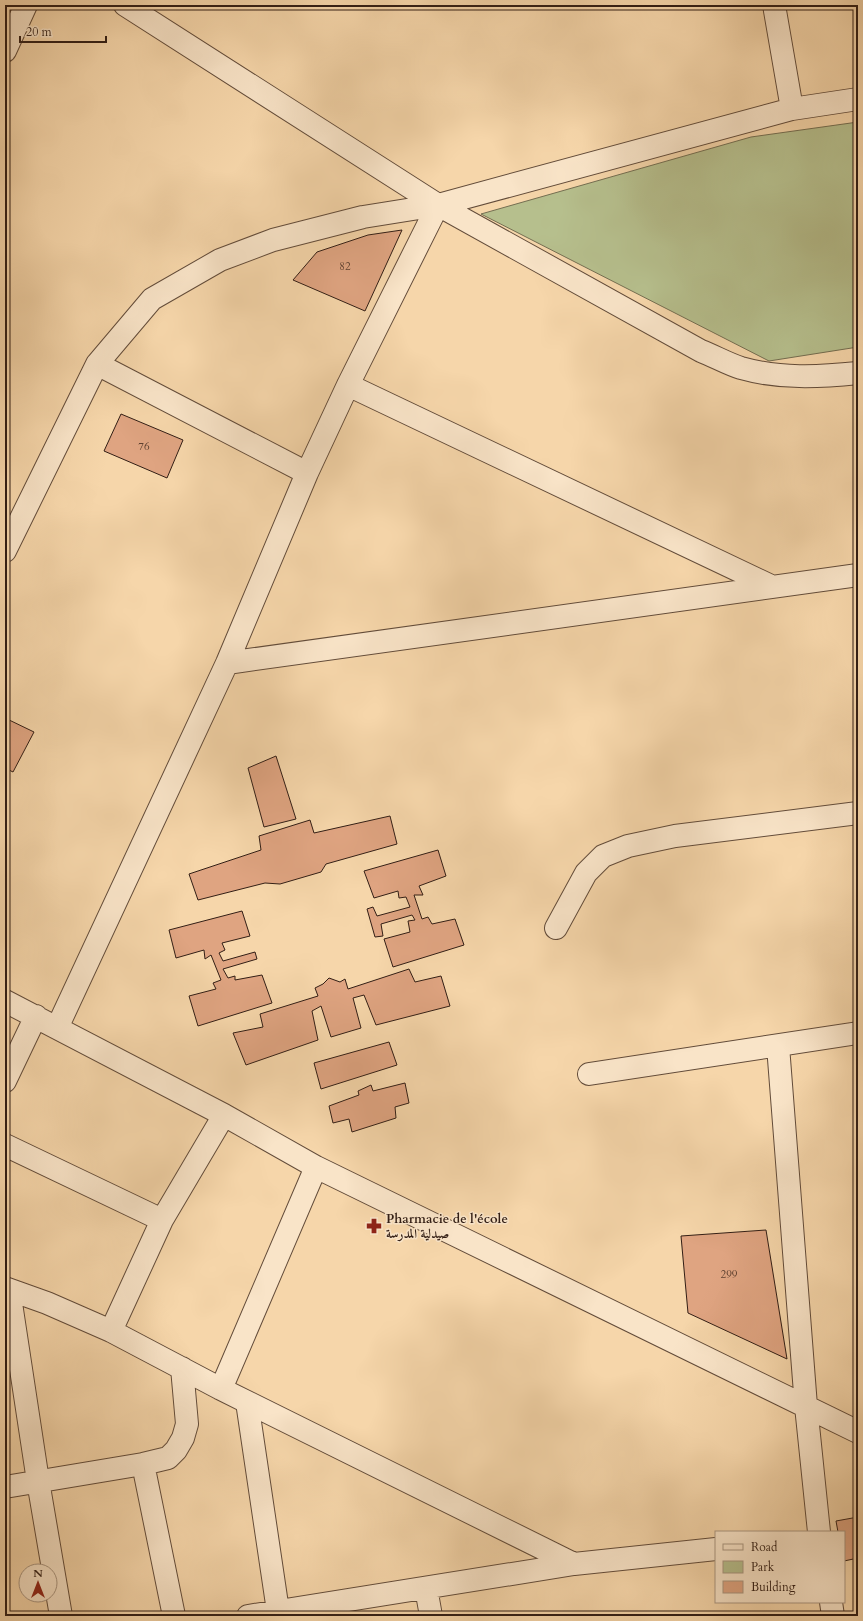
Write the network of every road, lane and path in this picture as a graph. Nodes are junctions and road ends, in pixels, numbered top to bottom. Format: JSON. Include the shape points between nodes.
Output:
{"nodes":[{"id":1,"x":26,"y":5,"type":"edge"},
{"id":2,"x":125,"y":5,"type":"edge"},
{"id":3,"x":774,"y":5,"type":"edge"},
{"id":4,"x":5,"y":51,"type":"edge"},
{"id":5,"x":858,"y":100,"type":"edge"},
{"id":6,"x":792,"y":109,"type":"junction"},
{"id":7,"x":438,"y":205,"type":"junction"},
{"id":8,"x":97,"y":364,"type":"junction"},
{"id":9,"x":858,"y":373,"type":"edge"},
{"id":10,"x":348,"y":385,"type":"junction"},
{"id":11,"x":307,"y":473,"type":"junction"},
{"id":12,"x":7,"y":541,"type":"edge"},
{"id":13,"x":858,"y":575,"type":"edge"},
{"id":14,"x":771,"y":586,"type":"junction"},
{"id":15,"x":226,"y":663,"type":"junction"},
{"id":16,"x":858,"y":813,"type":"edge"},
{"id":17,"x":556,"y":928,"type":"dead end"},
{"id":18,"x":5,"y":1001,"type":"edge"},
{"id":19,"x":36,"y":1016,"type":"junction"},
{"id":20,"x":57,"y":1028,"type":"junction"},
{"id":21,"x":858,"y":1033,"type":"edge"},
{"id":22,"x":778,"y":1046,"type":"junction"},
{"id":23,"x":589,"y":1074,"type":"dead end"},
{"id":24,"x":5,"y":1081,"type":"edge"},
{"id":25,"x":224,"y":1114,"type":"junction"},
{"id":26,"x":5,"y":1145,"type":"edge"},
{"id":27,"x":316,"y":1167,"type":"junction"},
{"id":28,"x":162,"y":1220,"type":"junction"},
{"id":29,"x":7,"y":1289,"type":"edge"},
{"id":30,"x":111,"y":1331,"type":"junction"},
{"id":31,"x":182,"y":1368,"type":"junction"},
{"id":32,"x":221,"y":1389,"type":"junction"},
{"id":33,"x":247,"y":1402,"type":"junction"},
{"id":34,"x":806,"y":1406,"type":"junction"},
{"id":35,"x":858,"y":1432,"type":"edge"},
{"id":36,"x":143,"y":1464,"type":"junction"},
{"id":37,"x":38,"y":1481,"type":"junction"},
{"id":38,"x":5,"y":1487,"type":"edge"},
{"id":39,"x":819,"y":1531,"type":"edge"},
{"id":40,"x":715,"y":1548,"type":"edge"},
{"id":41,"x":574,"y":1564,"type":"junction"},
{"id":42,"x":426,"y":1588,"type":"junction"},
{"id":43,"x":831,"y":1603,"type":"edge"},
{"id":44,"x":278,"y":1611,"type":"junction"},
{"id":45,"x":314,"y":1611,"type":"edge"},
{"id":46,"x":61,"y":1616,"type":"edge"},
{"id":47,"x":174,"y":1616,"type":"edge"},
{"id":48,"x":248,"y":1616,"type":"edge"},
{"id":49,"x":431,"y":1616,"type":"edge"},
{"id":50,"x":833,"y":1616,"type":"edge"}],
"edges":[{"from":1,"to":4,"type":"street"},
{"from":2,"to":7,"type":"street"},
{"from":3,"to":6,"type":"street"},
{"from":5,"to":6,"type":"street"},
{"from":6,"to":7,"type":"street"},
{"from":7,"to":8,"type":"street","via":[[363,217],[273,240],[220,260],[152,299]]},
{"from":7,"to":9,"type":"street","via":[[701,351],[740,368],[773,375],[815,377]]},
{"from":7,"to":10,"type":"street"},
{"from":8,"to":11,"type":"street"},
{"from":8,"to":12,"type":"street"},
{"from":10,"to":11,"type":"street"},
{"from":10,"to":14,"type":"street"},
{"from":11,"to":15,"type":"street"},
{"from":13,"to":14,"type":"street"},
{"from":14,"to":15,"type":"street"},
{"from":15,"to":20,"type":"street"},
{"from":16,"to":17,"type":"street","via":[[675,836],[628,846],[603,856],[586,873]]},
{"from":18,"to":19,"type":"street"},
{"from":19,"to":20,"type":"street"},
{"from":19,"to":24,"type":"street"},
{"from":20,"to":25,"type":"street"},
{"from":21,"to":22,"type":"street"},
{"from":22,"to":23,"type":"street"},
{"from":22,"to":34,"type":"street"},
{"from":25,"to":27,"type":"street"},
{"from":25,"to":28,"type":"street"},
{"from":26,"to":28,"type":"street"},
{"from":27,"to":32,"type":"street"},
{"from":27,"to":34,"type":"street"},
{"from":28,"to":30,"type":"street"},
{"from":29,"to":30,"type":"street"},
{"from":29,"to":37,"type":"street"},
{"from":30,"to":31,"type":"street"},
{"from":31,"to":32,"type":"street"},
{"from":31,"to":36,"type":"street","via":[[187,1424],[183,1438],[168,1458]]},
{"from":32,"to":33,"type":"street"},
{"from":33,"to":41,"type":"street"},
{"from":33,"to":44,"type":"street"},
{"from":34,"to":35,"type":"street"},
{"from":34,"to":39,"type":"street"},
{"from":36,"to":37,"type":"street"},
{"from":36,"to":47,"type":"street"},
{"from":37,"to":38,"type":"street"},
{"from":37,"to":46,"type":"street"},
{"from":40,"to":41,"type":"street"},
{"from":41,"to":42,"type":"street"},
{"from":42,"to":45,"type":"street"},
{"from":42,"to":49,"type":"street"},
{"from":43,"to":50,"type":"street"},
{"from":44,"to":45,"type":"street"},
{"from":44,"to":48,"type":"street"}]}
